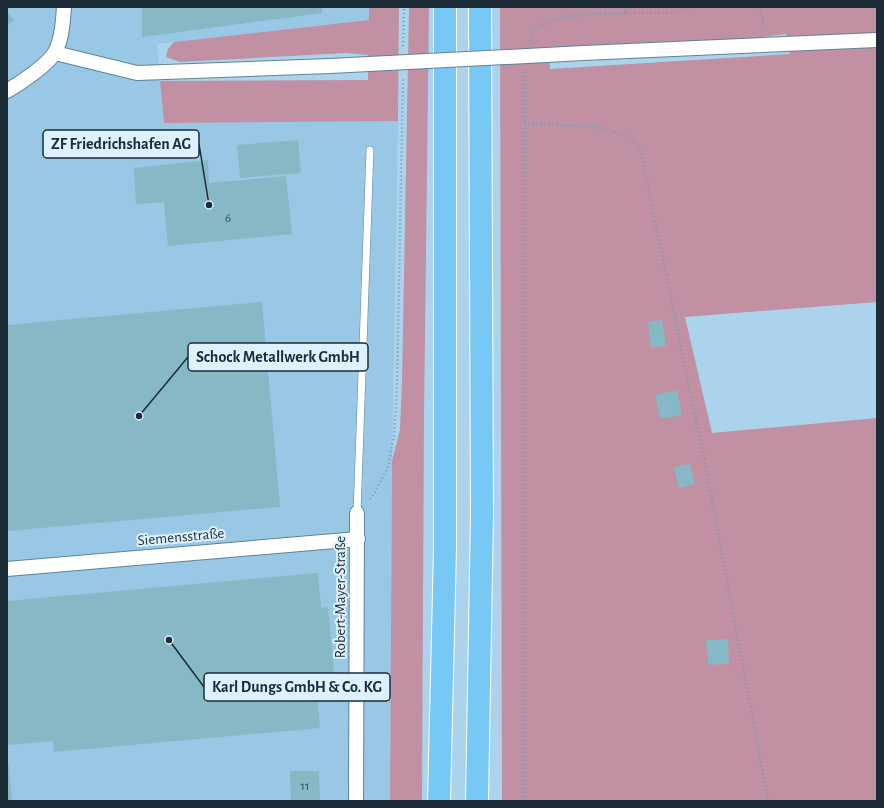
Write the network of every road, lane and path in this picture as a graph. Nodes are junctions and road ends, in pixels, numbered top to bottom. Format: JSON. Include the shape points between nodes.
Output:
{"nodes":[{"id":1,"x":64,"y":7,"type":"edge"},
{"id":2,"x":404,"y":7,"type":"edge"},
{"id":3,"x":445,"y":7,"type":"edge"},
{"id":4,"x":480,"y":7,"type":"edge"},
{"id":5,"x":626,"y":7,"type":"edge"},
{"id":6,"x":690,"y":7,"type":"edge"},
{"id":7,"x":758,"y":7,"type":"edge"},
{"id":8,"x":625,"y":13,"type":"junction"},
{"id":9,"x":877,"y":40,"type":"edge"},
{"id":10,"x":530,"y":44,"type":"dead end"},
{"id":11,"x":403,"y":46,"type":"dead end"},
{"id":12,"x":764,"y":46,"type":"junction"},
{"id":13,"x":55,"y":53,"type":"junction"},
{"id":14,"x":526,"y":65,"type":"dead end"},
{"id":15,"x":403,"y":70,"type":"dead end"},
{"id":16,"x":7,"y":91,"type":"edge"},
{"id":17,"x":524,"y":123,"type":"junction"},
{"id":18,"x":370,"y":150,"type":"dead end"},
{"id":19,"x":356,"y":513,"type":"junction"},
{"id":20,"x":358,"y":539,"type":"junction"},
{"id":21,"x":7,"y":569,"type":"edge"},
{"id":22,"x":356,"y":801,"type":"edge"},
{"id":23,"x":439,"y":801,"type":"edge"},
{"id":24,"x":477,"y":801,"type":"edge"},
{"id":25,"x":524,"y":801,"type":"edge"},
{"id":26,"x":768,"y":801,"type":"edge"}],
"edges":[{"from":1,"to":13,"type":"street","via":[[63,24]]},
{"from":2,"to":11,"type":"path"},
{"from":3,"to":23,"type":"highway","via":[[445,549]]},
{"from":4,"to":24,"type":"highway","via":[[482,515]]},
{"from":5,"to":8,"type":"path"},
{"from":6,"to":8,"type":"path","via":[[674,13]]},
{"from":7,"to":12,"type":"path","via":[[763,19]]},
{"from":8,"to":10,"type":"path","via":[[563,16],[542,25],[531,37]]},
{"from":9,"to":12,"type":"street"},
{"from":12,"to":13,"type":"street","bridge":true,"via":[[137,73]]},
{"from":13,"to":16,"type":"street","via":[[28,78]]},
{"from":14,"to":17,"type":"path"},
{"from":15,"to":19,"type":"path","via":[[394,437],[388,467],[375,492]]},
{"from":17,"to":25,"type":"path"},
{"from":17,"to":26,"type":"path","via":[[598,127],[626,135],[640,148],[705,463]]},
{"from":18,"to":19,"type":"lane"},
{"from":19,"to":20,"type":"street","name":"Robert-Mayer-Straße"},
{"from":20,"to":21,"type":"street","name":"Siemensstraße"},
{"from":20,"to":22,"type":"street","name":"Robert-Mayer-Straße"}]}
